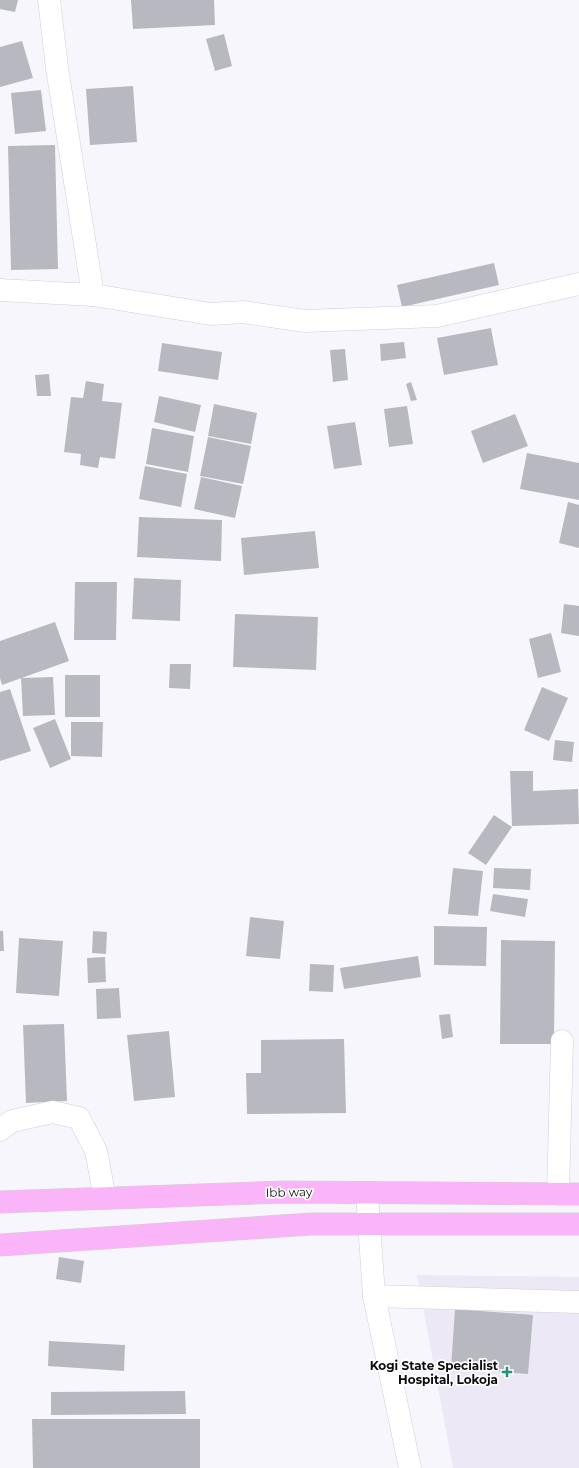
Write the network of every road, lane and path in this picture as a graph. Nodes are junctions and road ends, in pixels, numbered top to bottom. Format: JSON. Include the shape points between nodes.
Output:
{"nodes":[{"id":1,"x":48,"y":0,"type":"edge"},
{"id":2,"x":579,"y":284,"type":"edge"},
{"id":3,"x":0,"y":290,"type":"edge"},
{"id":4,"x":93,"y":295,"type":"junction"},
{"id":5,"x":562,"y":1041,"type":"dead end"},
{"id":6,"x":0,"y":1130,"type":"edge"},
{"id":7,"x":367,"y":1192,"type":"junction"},
{"id":8,"x":569,"y":1194,"type":"edge"},
{"id":9,"x":105,"y":1198,"type":"junction"},
{"id":10,"x":0,"y":1202,"type":"edge"},
{"id":11,"x":369,"y":1224,"type":"junction"},
{"id":12,"x":579,"y":1224,"type":"edge"},
{"id":13,"x":0,"y":1245,"type":"edge"},
{"id":14,"x":374,"y":1296,"type":"junction"},
{"id":15,"x":579,"y":1302,"type":"edge"},
{"id":16,"x":410,"y":1468,"type":"edge"}],
"edges":[{"from":1,"to":4,"type":"street"},
{"from":2,"to":4,"type":"street","via":[[437,316],[305,321],[243,312],[211,314]]},
{"from":3,"to":4,"type":"street"},
{"from":5,"to":8,"type":"street"},
{"from":6,"to":9,"type":"street","via":[[12,1121],[53,1112],[78,1118],[96,1151]]},
{"from":7,"to":8,"type":"highway","name":"Ibb way"},
{"from":7,"to":9,"type":"highway","name":"Ibb way"},
{"from":7,"to":11,"type":"street"},
{"from":9,"to":10,"type":"highway","name":"Ibb way"},
{"from":11,"to":12,"type":"highway"},
{"from":11,"to":13,"type":"highway","via":[[272,1225]]},
{"from":11,"to":14,"type":"street"},
{"from":14,"to":15,"type":"street"},
{"from":14,"to":16,"type":"street"}]}
